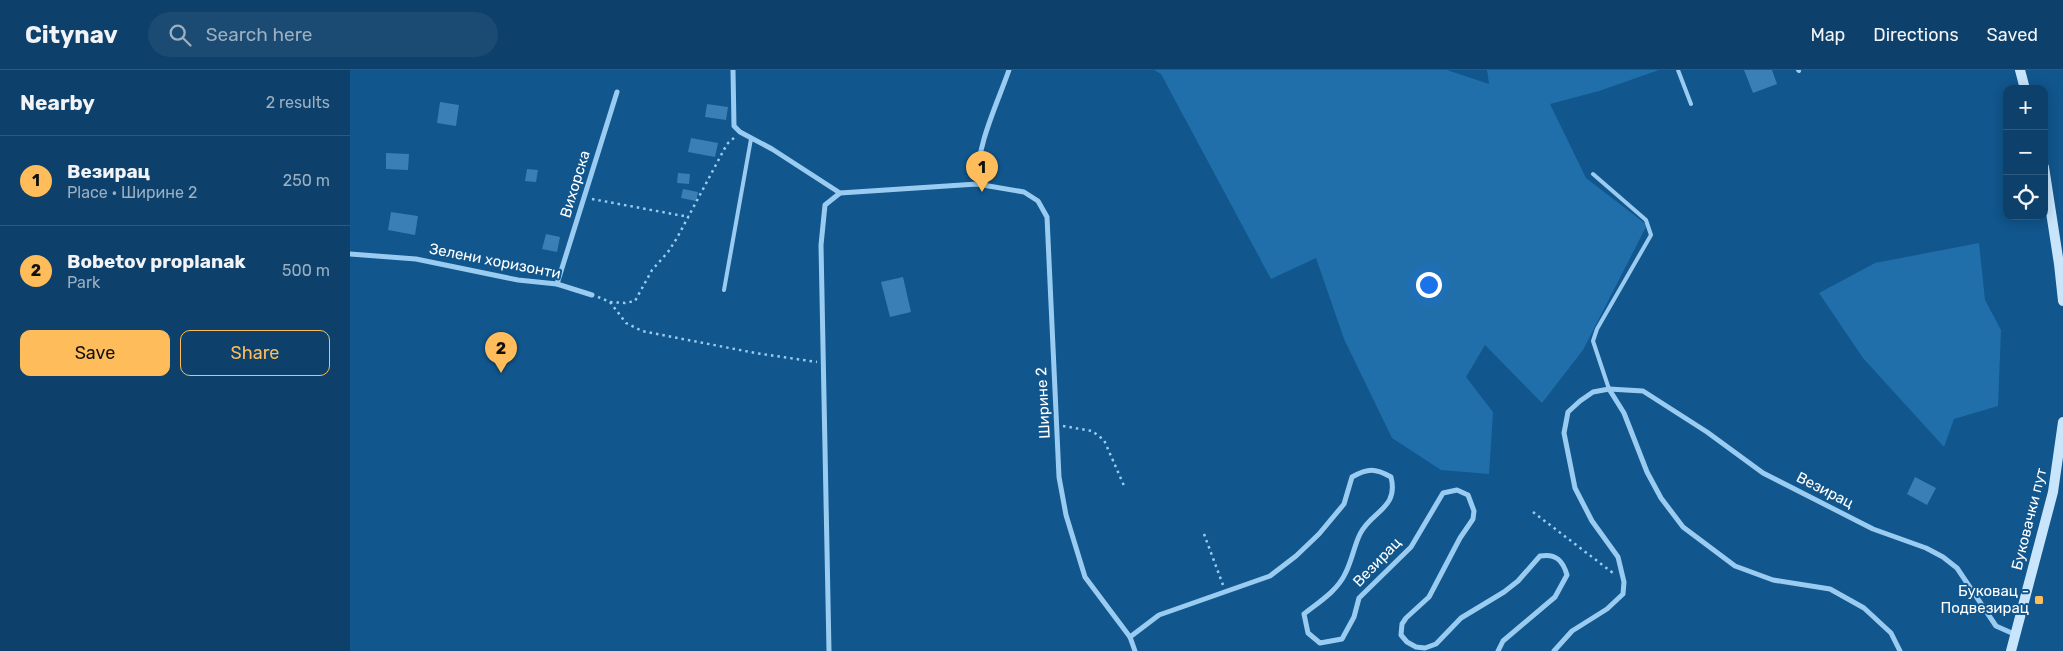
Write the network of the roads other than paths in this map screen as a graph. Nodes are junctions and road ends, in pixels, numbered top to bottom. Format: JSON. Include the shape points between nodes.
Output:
{"nodes":[{"id":1,"x":732,"y":70,"type":"edge"},
{"id":2,"x":1008,"y":70,"type":"edge"},
{"id":3,"x":1678,"y":70,"type":"edge"},
{"id":4,"x":2020,"y":70,"type":"edge"},
{"id":5,"x":2024,"y":85,"type":"edge"},
{"id":6,"x":617,"y":92,"type":"dead end"},
{"id":7,"x":1691,"y":104,"type":"dead end"},
{"id":8,"x":751,"y":138,"type":"junction"},
{"id":9,"x":1593,"y":174,"type":"dead end"},
{"id":10,"x":2045,"y":175,"type":"edge"},
{"id":11,"x":977,"y":184,"type":"junction"},
{"id":12,"x":840,"y":193,"type":"junction"},
{"id":13,"x":350,"y":254,"type":"edge"},
{"id":14,"x":557,"y":284,"type":"junction"},
{"id":15,"x":724,"y":290,"type":"dead end"},
{"id":16,"x":592,"y":295,"type":"road end"},
{"id":17,"x":2063,"y":301,"type":"edge"},
{"id":18,"x":1609,"y":389,"type":"junction"},
{"id":19,"x":2063,"y":422,"type":"edge"},
{"id":20,"x":2014,"y":634,"type":"junction"},
{"id":21,"x":1130,"y":637,"type":"junction"},
{"id":22,"x":828,"y":651,"type":"edge"},
{"id":23,"x":1135,"y":651,"type":"edge"},
{"id":24,"x":1498,"y":651,"type":"edge"},
{"id":25,"x":1554,"y":651,"type":"edge"},
{"id":26,"x":1900,"y":651,"type":"edge"},
{"id":27,"x":2011,"y":651,"type":"edge"}],
"edges":[{"from":1,"to":8,"type":"street","via":[[734,126]]},
{"from":2,"to":11,"type":"street","via":[[986,128]]},
{"from":3,"to":7,"type":"lane"},
{"from":4,"to":5,"type":"street"},
{"from":6,"to":14,"type":"street","name":"Вихорска"},
{"from":8,"to":12,"type":"street"},
{"from":8,"to":15,"type":"lane"},
{"from":9,"to":18,"type":"lane","via":[[1646,220],[1651,235],[1593,341]]},
{"from":10,"to":17,"type":"street"},
{"from":11,"to":12,"type":"street","name":"Ширине 2"},
{"from":11,"to":21,"type":"street","name":"Ширине 2","via":[[1024,192],[1038,201],[1048,217],[1059,477],[1066,515],[1085,578]]},
{"from":12,"to":22,"type":"street","via":[[825,205],[821,245]]},
{"from":13,"to":14,"type":"street","name":"Зелени хоризонти","via":[[416,259],[518,280]]},
{"from":14,"to":16,"type":"street","name":"Зелени хоризонти"},
{"from":18,"to":20,"type":"street","name":"Везирац","via":[[1643,390],[1763,473],[1873,529],[1943,557],[1957,568],[1996,626]]},
{"from":18,"to":25,"type":"street","name":"Везирац","via":[[1593,392],[1568,412],[1564,433],[1575,488],[1592,521],[1618,557],[1624,582],[1623,594],[1607,609],[1572,631]]},
{"from":18,"to":26,"type":"street","via":[[1624,413],[1647,472],[1661,498],[1683,527],[1735,566],[1773,580],[1830,589],[1864,608],[1890,633]]},
{"from":19,"to":20,"type":"street","name":"Буковачки пут","via":[[2047,520]]},
{"from":20,"to":27,"type":"street","name":"Буковачки пут"},
{"from":21,"to":23,"type":"street","name":"Ширине 2"},
{"from":21,"to":24,"type":"street","name":"Везирац","via":[[1158,615],[1270,576],[1319,534],[1344,504],[1352,477],[1366,469],[1391,477],[1393,487],[1386,508],[1360,532],[1345,574],[1331,592],[1304,614],[1308,633],[1320,643],[1342,639],[1354,617],[1359,598],[1410,547],[1443,493],[1457,490],[1468,495],[1473,518],[1429,597],[1402,624],[1401,634],[1416,648],[1436,644],[1461,618],[1518,581],[1540,556],[1549,554],[1558,558],[1567,575],[1555,597],[1503,641]]}]}
